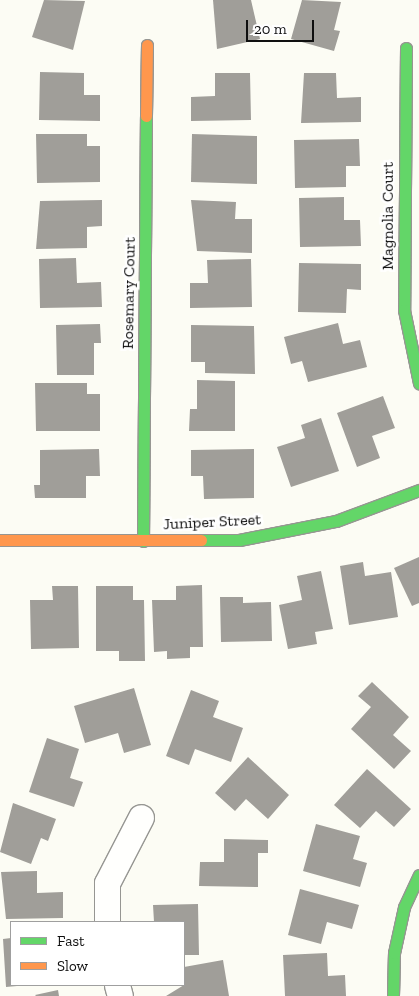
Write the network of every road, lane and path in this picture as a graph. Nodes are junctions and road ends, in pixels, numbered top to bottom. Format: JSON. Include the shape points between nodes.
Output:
{"nodes":[{"id":1,"x":147,"y":45,"type":"dead end"},
{"id":2,"x":406,"y":48,"type":"dead end"},
{"id":3,"x":419,"y":383,"type":"edge"},
{"id":4,"x":419,"y":490,"type":"edge"},
{"id":5,"x":0,"y":540,"type":"edge"},
{"id":6,"x":143,"y":541,"type":"junction"},
{"id":7,"x":141,"y":817,"type":"dead end"},
{"id":8,"x":419,"y":875,"type":"edge"},
{"id":9,"x":107,"y":921,"type":"edge"},
{"id":10,"x":393,"y":996,"type":"edge"}],
"edges":[{"from":1,"to":6,"type":"street","name":"Rosemary Court"},
{"from":2,"to":3,"type":"street","name":"Magnolia Court","via":[[404,310]]},
{"from":4,"to":6,"type":"street","name":"Juniper Street","via":[[376,508],[296,531],[239,540]]},
{"from":5,"to":6,"type":"street","name":"Juniper Street"},
{"from":7,"to":9,"type":"street","via":[[107,883]]},
{"from":8,"to":10,"type":"street","via":[[404,907],[394,952]]}]}
